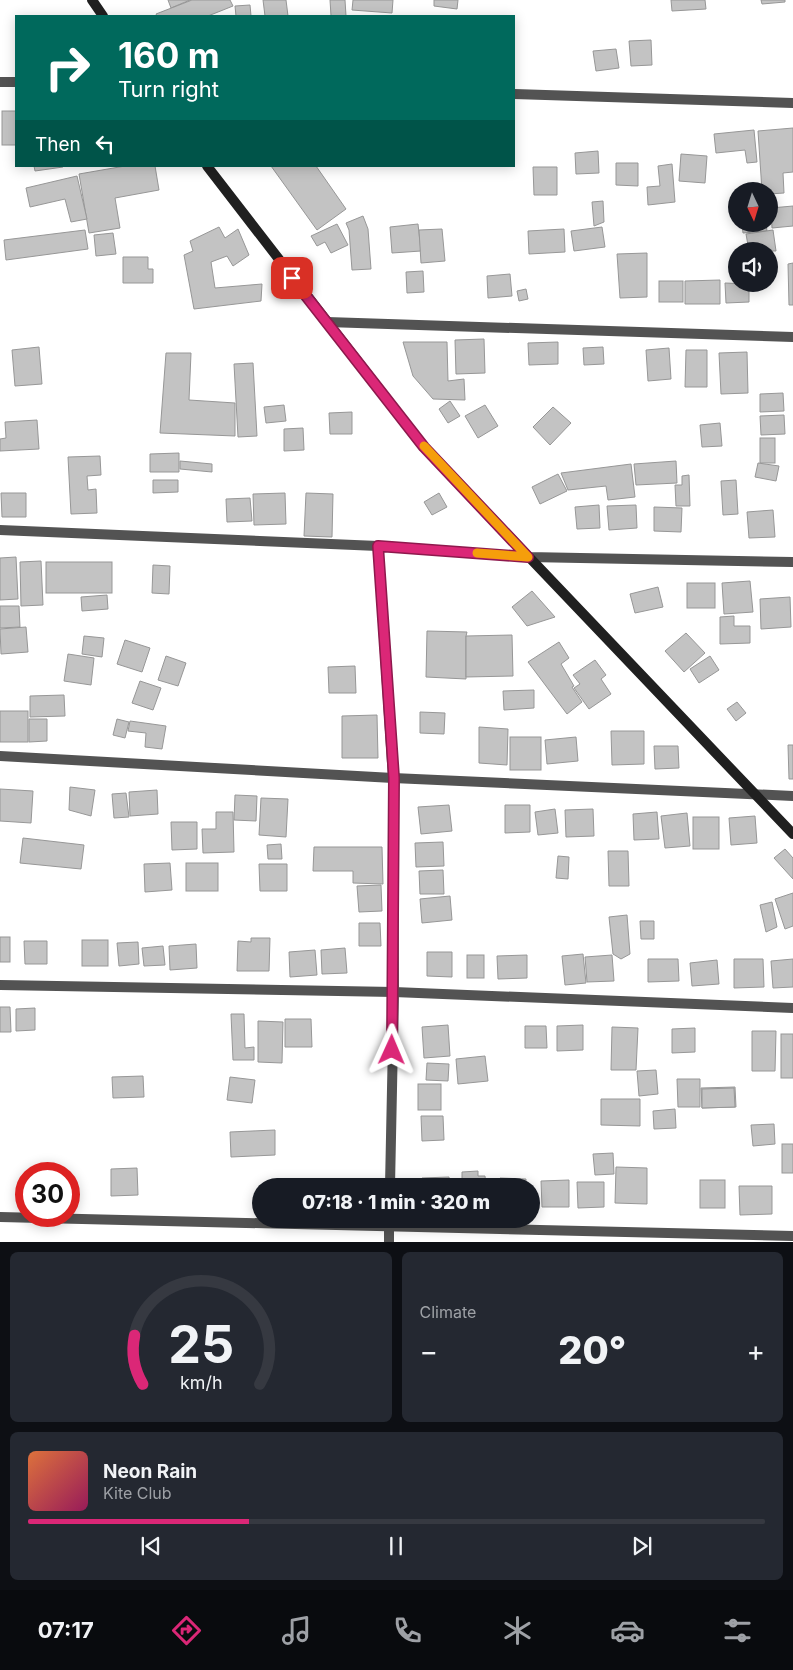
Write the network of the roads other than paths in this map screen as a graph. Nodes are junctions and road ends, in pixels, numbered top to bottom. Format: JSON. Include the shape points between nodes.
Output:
{"nodes":[{"id":1,"x":92,"y":0,"type":"edge"},
{"id":2,"x":102,"y":15,"type":"edge"},
{"id":3,"x":0,"y":82,"type":"edge"},
{"id":4,"x":15,"y":82,"type":"edge"},
{"id":5,"x":515,"y":94,"type":"edge"},
{"id":6,"x":793,"y":103,"type":"edge"},
{"id":7,"x":208,"y":167,"type":"edge"},
{"id":8,"x":327,"y":322,"type":"junction"},
{"id":9,"x":793,"y":337,"type":"edge"},
{"id":10,"x":0,"y":530,"type":"edge"},
{"id":11,"x":378,"y":546,"type":"junction"},
{"id":12,"x":528,"y":557,"type":"junction"},
{"id":13,"x":793,"y":562,"type":"edge"},
{"id":14,"x":0,"y":756,"type":"edge"},
{"id":15,"x":394,"y":778,"type":"junction"},
{"id":16,"x":753,"y":794,"type":"junction"},
{"id":17,"x":793,"y":796,"type":"edge"},
{"id":18,"x":793,"y":834,"type":"edge"},
{"id":19,"x":0,"y":985,"type":"edge"},
{"id":20,"x":394,"y":992,"type":"junction"},
{"id":21,"x":793,"y":1008,"type":"edge"},
{"id":22,"x":390,"y":1178,"type":"edge"},
{"id":23,"x":0,"y":1217,"type":"edge"},
{"id":24,"x":252,"y":1220,"type":"edge"},
{"id":25,"x":540,"y":1227,"type":"edge"},
{"id":26,"x":389,"y":1228,"type":"edge"},
{"id":27,"x":793,"y":1236,"type":"edge"},
{"id":28,"x":389,"y":1242,"type":"edge"}],
"edges":[{"from":1,"to":2,"type":"main road"},
{"from":3,"to":4,"type":"street"},
{"from":5,"to":6,"type":"street"},
{"from":7,"to":8,"type":"main road"},
{"from":8,"to":9,"type":"street"},
{"from":8,"to":12,"type":"main road","via":[[424,447]]},
{"from":10,"to":11,"type":"street"},
{"from":11,"to":12,"type":"street"},
{"from":11,"to":15,"type":"street"},
{"from":12,"to":13,"type":"street"},
{"from":12,"to":16,"type":"main road"},
{"from":14,"to":15,"type":"street"},
{"from":15,"to":16,"type":"street"},
{"from":15,"to":20,"type":"street"},
{"from":16,"to":17,"type":"street"},
{"from":16,"to":18,"type":"main road"},
{"from":19,"to":20,"type":"street"},
{"from":20,"to":21,"type":"street"},
{"from":20,"to":22,"type":"street"},
{"from":23,"to":24,"type":"street"},
{"from":25,"to":27,"type":"street"},
{"from":26,"to":28,"type":"street"}]}
